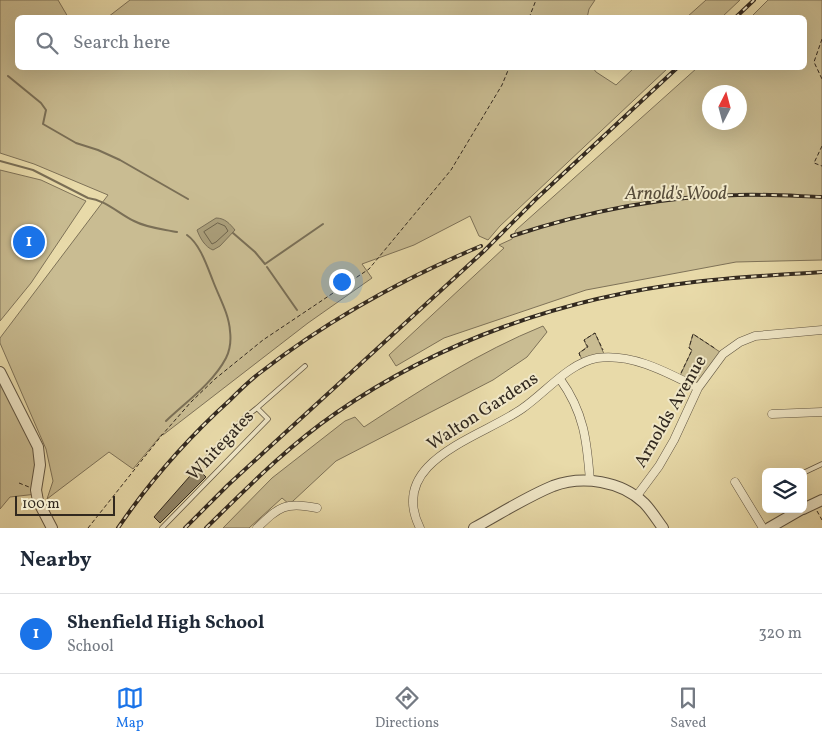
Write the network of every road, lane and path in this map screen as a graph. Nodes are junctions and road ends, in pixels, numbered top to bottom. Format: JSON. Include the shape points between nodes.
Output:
{"nodes":[{"id":1,"x":536,"y":0,"type":"edge"},
{"id":2,"x":530,"y":15,"type":"edge"},
{"id":3,"x":822,"y":39,"type":"edge"},
{"id":4,"x":508,"y":70,"type":"edge"},
{"id":5,"x":822,"y":79,"type":"edge"},
{"id":6,"x":822,"y":146,"type":"edge"},
{"id":7,"x":822,"y":166,"type":"edge"},
{"id":8,"x":822,"y":330,"type":"edge"},
{"id":9,"x":723,"y":354,"type":"junction"},
{"id":10,"x":605,"y":358,"type":"junction"},
{"id":11,"x":583,"y":362,"type":"junction"},
{"id":12,"x":305,"y":366,"type":"dead end"},
{"id":13,"x":0,"y":372,"type":"edge"},
{"id":14,"x":678,"y":378,"type":"junction"},
{"id":15,"x":560,"y":379,"type":"junction"},
{"id":16,"x":698,"y":388,"type":"junction"},
{"id":17,"x":257,"y":408,"type":"junction"},
{"id":18,"x":822,"y":412,"type":"edge"},
{"id":19,"x":772,"y":414,"type":"dead end"},
{"id":20,"x":205,"y":460,"type":"dead end"},
{"id":21,"x":822,"y":464,"type":"edge"},
{"id":22,"x":807,"y":471,"type":"edge"},
{"id":23,"x":734,"y":480,"type":"dead end"},
{"id":24,"x":590,"y":481,"type":"junction"},
{"id":25,"x":636,"y":498,"type":"junction"},
{"id":26,"x":822,"y":500,"type":"edge"},
{"id":27,"x":807,"y":507,"type":"edge"},
{"id":28,"x":317,"y":508,"type":"dead end"},
{"id":29,"x":788,"y":513,"type":"edge"},
{"id":30,"x":52,"y":528,"type":"edge"},
{"id":31,"x":88,"y":528,"type":"edge"},
{"id":32,"x":162,"y":528,"type":"edge"},
{"id":33,"x":256,"y":528,"type":"edge"},
{"id":34,"x":420,"y":528,"type":"edge"},
{"id":35,"x":474,"y":528,"type":"edge"},
{"id":36,"x":663,"y":528,"type":"edge"},
{"id":37,"x":763,"y":528,"type":"edge"},
{"id":38,"x":769,"y":528,"type":"edge"}],
"edges":[{"from":1,"to":2,"type":"path"},
{"from":3,"to":5,"type":"path","via":[[814,62]]},
{"from":4,"to":31,"type":"path","via":[[451,170],[369,269],[263,340],[190,402]]},
{"from":6,"to":7,"type":"path","via":[[814,163]]},
{"from":8,"to":9,"type":"street","name":"Arnolds Avenue","via":[[755,336]]},
{"from":9,"to":14,"type":"path","via":[[693,334],[689,348],[692,350]]},
{"from":9,"to":16,"type":"street","name":"Arnolds Avenue"},
{"from":10,"to":11,"type":"street","name":"Walton Gardens"},
{"from":10,"to":11,"type":"path","via":[[595,333],[584,340],[588,347],[579,353]]},
{"from":10,"to":14,"type":"street","name":"Walton Gardens","via":[[640,362]]},
{"from":11,"to":15,"type":"street","name":"Walton Gardens","via":[[573,366]]},
{"from":12,"to":17,"type":"lane","name":"Whitegates"},
{"from":13,"to":30,"type":"street","via":[[38,447],[40,465],[36,490]]},
{"from":14,"to":16,"type":"street","name":"Walton Gardens"},
{"from":15,"to":24,"type":"street","via":[[583,422]]},
{"from":15,"to":34,"type":"street","name":"Walton Gardens","via":[[522,409],[464,439],[427,468],[416,484],[412,506]]},
{"from":16,"to":25,"type":"street","name":"Arnolds Avenue","via":[[674,440]]},
{"from":17,"to":20,"type":"lane"},
{"from":17,"to":32,"type":"lane","name":"Whitegates","via":[[268,419]]},
{"from":18,"to":19,"type":"street"},
{"from":21,"to":22,"type":"lane"},
{"from":23,"to":37,"type":"street"},
{"from":24,"to":25,"type":"street","via":[[623,489]]},
{"from":24,"to":35,"type":"street","via":[[555,486]]},
{"from":25,"to":36,"type":"street","via":[[644,503]]},
{"from":26,"to":27,"type":"street"},
{"from":28,"to":33,"type":"street","via":[[286,506],[277,509]]},
{"from":29,"to":38,"type":"street"}]}
